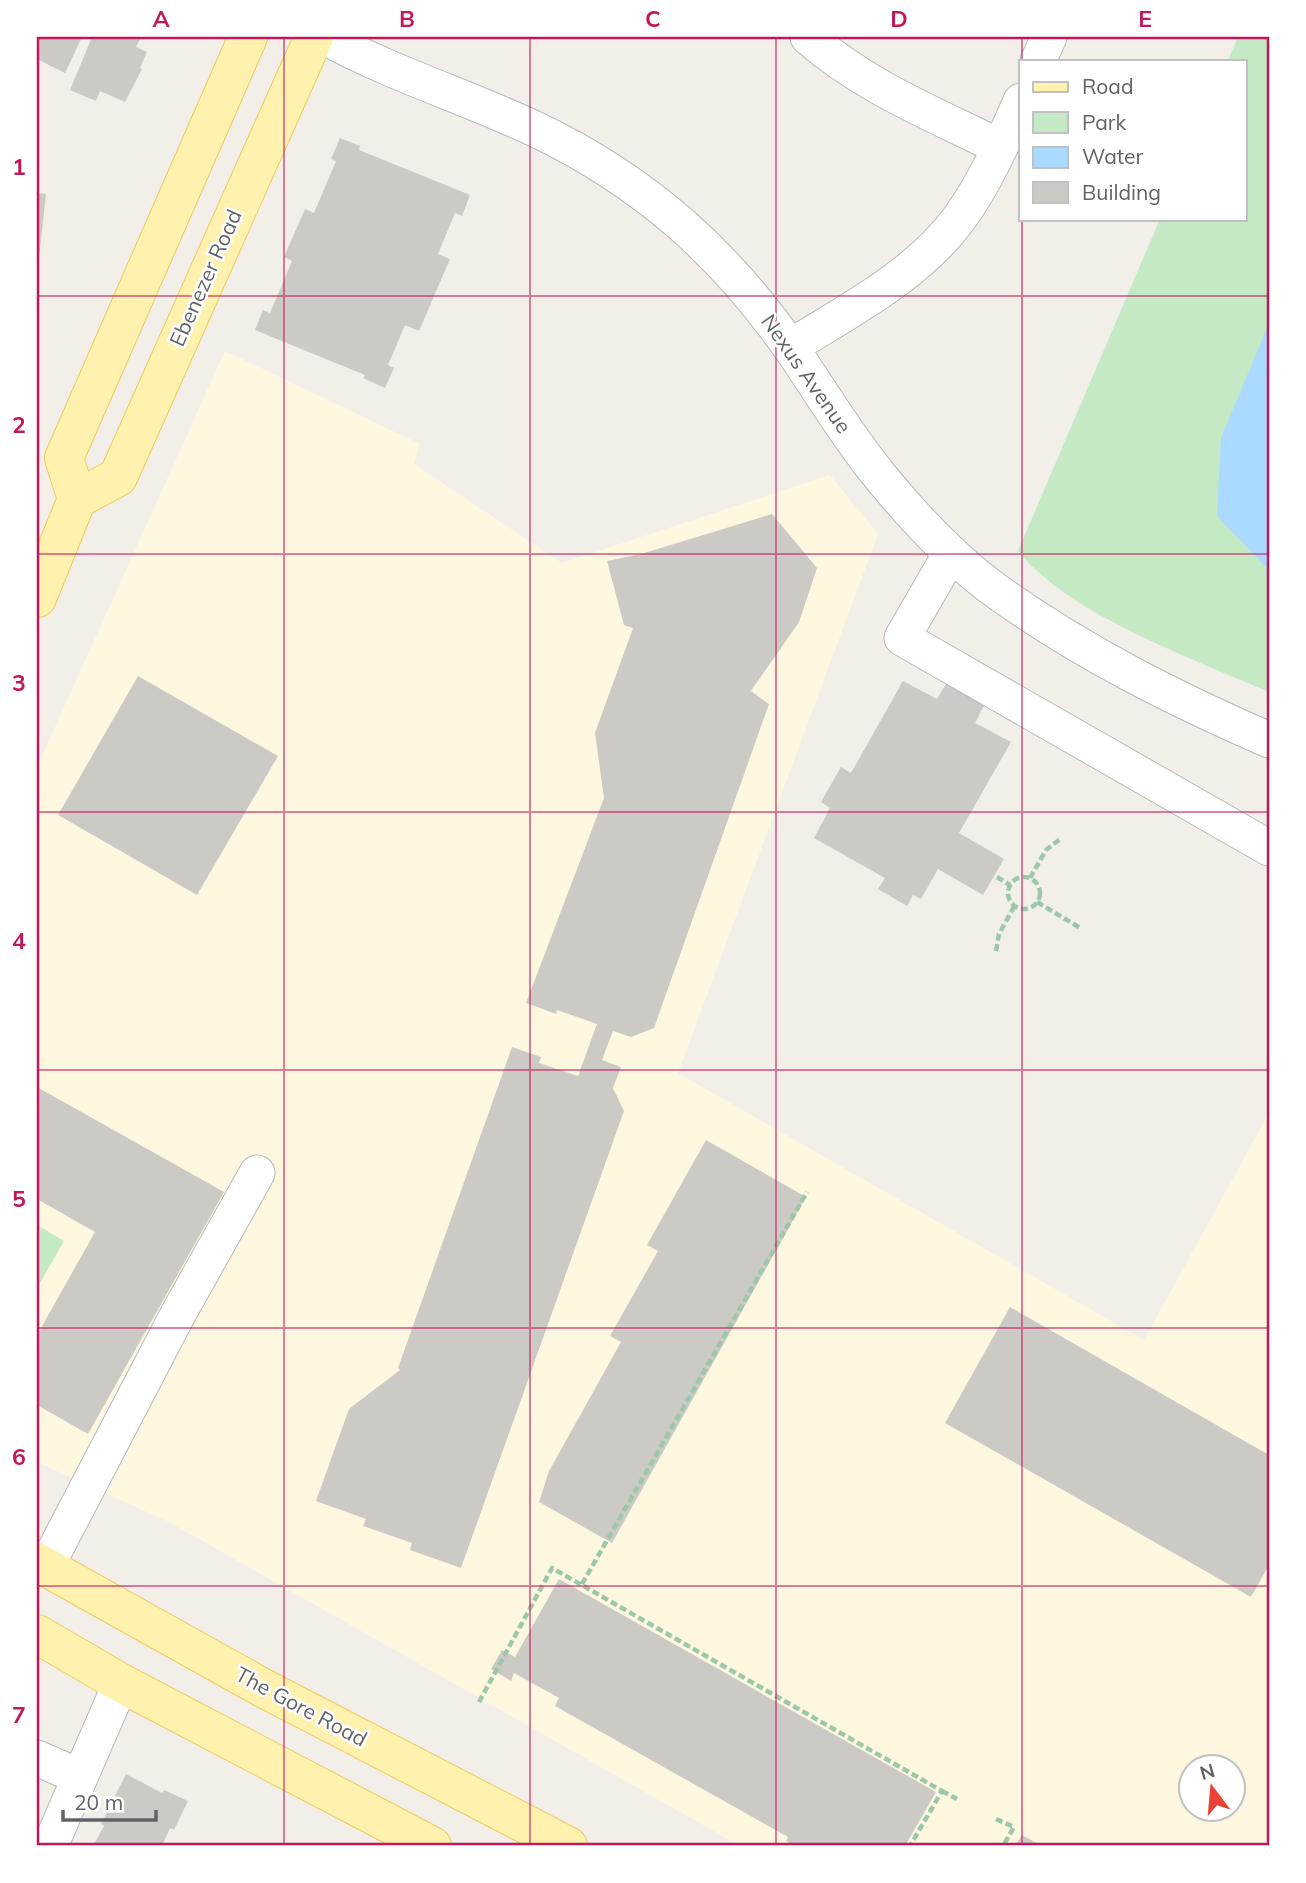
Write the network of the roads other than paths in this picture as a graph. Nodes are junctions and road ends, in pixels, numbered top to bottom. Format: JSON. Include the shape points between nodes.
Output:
{"nodes":[{"id":1,"x":248,"y":37,"type":"edge"},
{"id":2,"x":314,"y":37,"type":"edge"},
{"id":3,"x":325,"y":37,"type":"edge"},
{"id":4,"x":807,"y":37,"type":"edge"},
{"id":5,"x":1049,"y":37,"type":"edge"},
{"id":6,"x":1038,"y":60,"type":"edge"},
{"id":7,"x":1019,"y":105,"type":"edge"},
{"id":8,"x":1000,"y":147,"type":"junction"},
{"id":9,"x":790,"y":347,"type":"junction"},
{"id":10,"x":77,"y":499,"type":"junction"},
{"id":11,"x":951,"y":553,"type":"junction"},
{"id":12,"x":37,"y":598,"type":"edge"},
{"id":13,"x":1269,"y":740,"type":"edge"},
{"id":14,"x":1269,"y":848,"type":"edge"},
{"id":15,"x":257,"y":1173,"type":"dead end"},
{"id":16,"x":41,"y":1564,"type":"edge"},
{"id":17,"x":37,"y":1634,"type":"edge"},
{"id":18,"x":121,"y":1683,"type":"junction"},
{"id":19,"x":37,"y":1758,"type":"edge"},
{"id":20,"x":80,"y":1777,"type":"junction"},
{"id":21,"x":50,"y":1846,"type":"edge"},
{"id":22,"x":432,"y":1846,"type":"edge"},
{"id":23,"x":568,"y":1846,"type":"edge"}],
"edges":[{"from":1,"to":10,"type":"main road","via":[[64,458]]},
{"from":2,"to":10,"type":"main road","name":"Ebenezer Road","via":[[118,477]]},
{"from":3,"to":9,"type":"street","name":"Nexus Avenue","via":[[593,159],[703,245]]},
{"from":4,"to":8,"type":"street","via":[[863,79]]},
{"from":5,"to":6,"type":"street"},
{"from":7,"to":8,"type":"street"},
{"from":8,"to":9,"type":"street","via":[[957,222],[928,252],[875,293]]},
{"from":9,"to":11,"type":"street","name":"Nexus Avenue","via":[[856,446]]},
{"from":10,"to":12,"type":"main road"},
{"from":11,"to":13,"type":"street","name":"Nexus Avenue","via":[[998,593],[1103,659],[1182,702]]},
{"from":11,"to":14,"type":"street","via":[[902,638]]},
{"from":15,"to":16,"type":"street"},
{"from":16,"to":23,"type":"main road","name":"The Gore Road","via":[[275,1695]]},
{"from":17,"to":18,"type":"main road"},
{"from":18,"to":20,"type":"street"},
{"from":18,"to":22,"type":"main road"},
{"from":19,"to":20,"type":"street"},
{"from":20,"to":21,"type":"street"}]}
